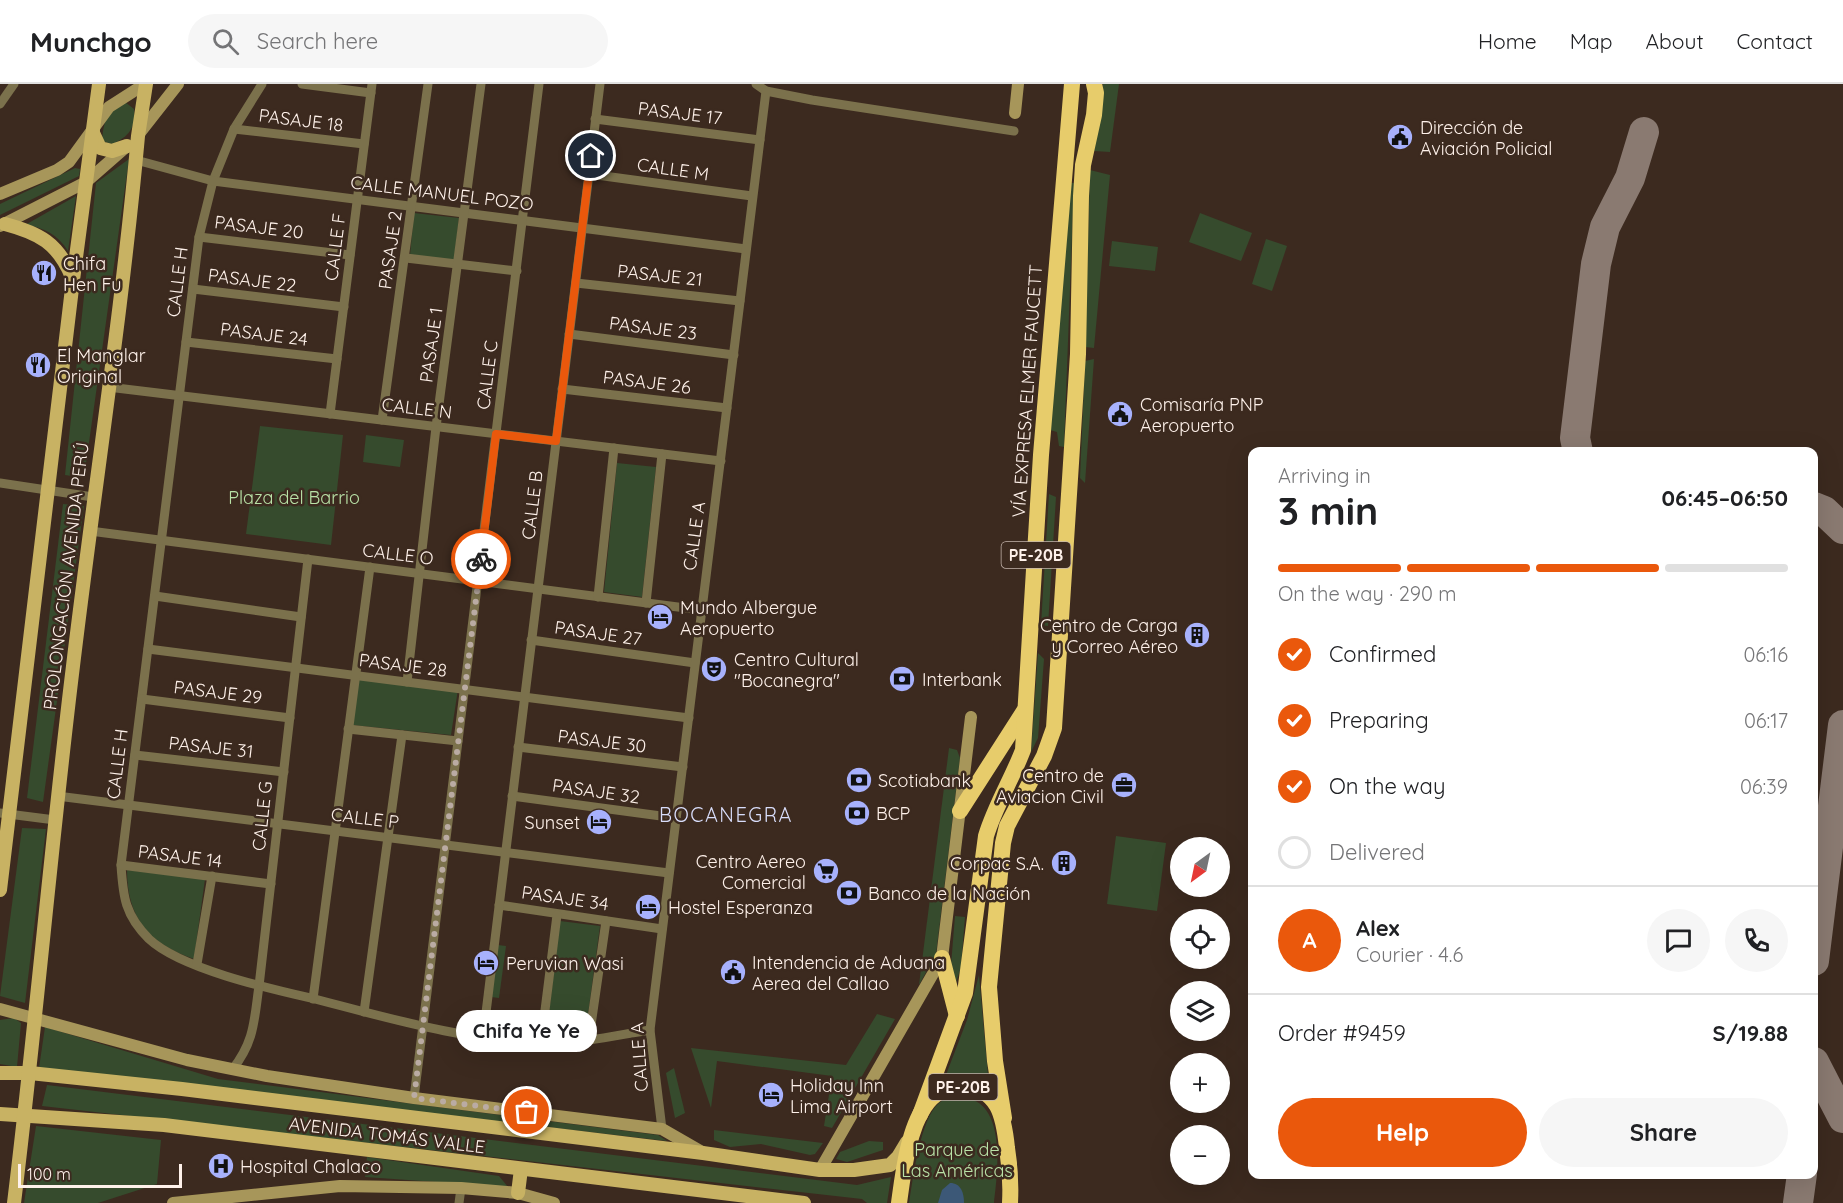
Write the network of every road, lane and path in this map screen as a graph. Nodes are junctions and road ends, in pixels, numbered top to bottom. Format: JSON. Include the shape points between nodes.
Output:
{"nodes":[{"id":1,"x":14,"y":84,"type":"edge"},
{"id":2,"x":99,"y":84,"type":"edge"},
{"id":3,"x":146,"y":84,"type":"edge"},
{"id":4,"x":178,"y":84,"type":"edge"},
{"id":5,"x":262,"y":84,"type":"edge"},
{"id":6,"x":302,"y":84,"type":"edge"},
{"id":7,"x":428,"y":84,"type":"edge"},
{"id":8,"x":481,"y":84,"type":"edge"},
{"id":9,"x":539,"y":84,"type":"edge"},
{"id":10,"x":600,"y":84,"type":"edge"},
{"id":11,"x":756,"y":84,"type":"edge"},
{"id":12,"x":1018,"y":84,"type":"edge"},
{"id":13,"x":1072,"y":84,"type":"edge"},
{"id":14,"x":1095,"y":84,"type":"edge"},
{"id":15,"x":371,"y":89,"type":"edge"},
{"id":16,"x":766,"y":91,"type":"junction"},
{"id":17,"x":0,"y":104,"type":"edge"},
{"id":18,"x":1015,"y":113,"type":"dead end"},
{"id":19,"x":595,"y":119,"type":"junction"},
{"id":20,"x":234,"y":129,"type":"junction"},
{"id":21,"x":93,"y":131,"type":"junction"},
{"id":22,"x":1014,"y":131,"type":"dead end"},
{"id":23,"x":138,"y":136,"type":"junction"},
{"id":24,"x":760,"y":140,"type":"junction"},
{"id":25,"x":364,"y":144,"type":"junction"},
{"id":26,"x":127,"y":146,"type":"junction"},
{"id":27,"x":136,"y":160,"type":"junction"},
{"id":28,"x":589,"y":174,"type":"junction"},
{"id":29,"x":213,"y":181,"type":"junction"},
{"id":30,"x":86,"y":182,"type":"junction"},
{"id":31,"x":0,"y":194,"type":"edge"},
{"id":32,"x":752,"y":196,"type":"junction"},
{"id":33,"x":357,"y":199,"type":"junction"},
{"id":34,"x":413,"y":206,"type":"junction"},
{"id":35,"x":466,"y":213,"type":"junction"},
{"id":36,"x":523,"y":220,"type":"junction"},
{"id":37,"x":2,"y":225,"type":"edge"},
{"id":38,"x":582,"y":228,"type":"junction"},
{"id":39,"x":199,"y":237,"type":"junction"},
{"id":40,"x":746,"y":249,"type":"junction"},
{"id":41,"x":351,"y":255,"type":"junction"},
{"id":42,"x":406,"y":258,"type":"junction"},
{"id":43,"x":459,"y":264,"type":"junction"},
{"id":44,"x":517,"y":271,"type":"junction"},
{"id":45,"x":73,"y":280,"type":"junction"},
{"id":46,"x":576,"y":282,"type":"junction"},
{"id":47,"x":193,"y":290,"type":"junction"},
{"id":48,"x":740,"y":301,"type":"junction"},
{"id":49,"x":344,"y":307,"type":"junction"},
{"id":50,"x":569,"y":334,"type":"junction"},
{"id":51,"x":186,"y":342,"type":"junction"},
{"id":52,"x":734,"y":355,"type":"junction"},
{"id":53,"x":337,"y":359,"type":"junction"},
{"id":54,"x":108,"y":387,"type":"junction"},
{"id":55,"x":562,"y":389,"type":"junction"},
{"id":56,"x":180,"y":396,"type":"junction"},
{"id":57,"x":727,"y":408,"type":"junction"},
{"id":58,"x":330,"y":414,"type":"junction"},
{"id":59,"x":382,"y":420,"type":"junction"},
{"id":60,"x":436,"y":427,"type":"junction"},
{"id":61,"x":496,"y":434,"type":"junction"},
{"id":62,"x":556,"y":441,"type":"junction"},
{"id":63,"x":614,"y":448,"type":"junction"},
{"id":64,"x":662,"y":454,"type":"junction"},
{"id":65,"x":721,"y":461,"type":"junction"},
{"id":66,"x":0,"y":483,"type":"edge"},
{"id":67,"x":47,"y":490,"type":"junction"},
{"id":68,"x":93,"y":497,"type":"junction"},
{"id":69,"x":90,"y":531,"type":"junction"},
{"id":70,"x":162,"y":540,"type":"junction"},
{"id":71,"x":308,"y":559,"type":"junction"},
{"id":72,"x":370,"y":567,"type":"junction"},
{"id":73,"x":420,"y":574,"type":"junction"},
{"id":74,"x":478,"y":582,"type":"junction"},
{"id":75,"x":538,"y":589,"type":"junction"},
{"id":76,"x":154,"y":596,"type":"junction"},
{"id":77,"x":598,"y":597,"type":"junction"},
{"id":78,"x":646,"y":603,"type":"junction"},
{"id":79,"x":701,"y":610,"type":"junction"},
{"id":80,"x":301,"y":617,"type":"junction"},
{"id":81,"x":531,"y":640,"type":"junction"},
{"id":82,"x":148,"y":649,"type":"junction"},
{"id":83,"x":695,"y":663,"type":"junction"},
{"id":84,"x":296,"y":668,"type":"junction"},
{"id":85,"x":356,"y":675,"type":"junction"},
{"id":86,"x":407,"y":682,"type":"junction"},
{"id":87,"x":465,"y":689,"type":"junction"},
{"id":88,"x":524,"y":697,"type":"junction"},
{"id":89,"x":142,"y":699,"type":"junction"},
{"id":90,"x":1026,"y":708,"type":"junction"},
{"id":91,"x":971,"y":717,"type":"dead end"},
{"id":92,"x":290,"y":718,"type":"junction"},
{"id":93,"x":689,"y":718,"type":"junction"},
{"id":94,"x":348,"y":729,"type":"junction"},
{"id":95,"x":402,"y":735,"type":"junction"},
{"id":96,"x":458,"y":741,"type":"junction"},
{"id":97,"x":518,"y":747,"type":"junction"},
{"id":98,"x":135,"y":756,"type":"junction"},
{"id":99,"x":683,"y":767,"type":"junction"},
{"id":100,"x":284,"y":772,"type":"junction"},
{"id":101,"x":57,"y":796,"type":"junction"},
{"id":102,"x":512,"y":796,"type":"junction"},
{"id":103,"x":129,"y":804,"type":"junction"},
{"id":104,"x":960,"y":811,"type":"junction"},
{"id":105,"x":5,"y":813,"type":"edge"},
{"id":106,"x":676,"y":818,"type":"junction"},
{"id":107,"x":55,"y":820,"type":"junction"},
{"id":108,"x":278,"y":823,"type":"junction"},
{"id":109,"x":335,"y":831,"type":"junction"},
{"id":110,"x":388,"y":837,"type":"junction"},
{"id":111,"x":446,"y":845,"type":"junction"},
{"id":112,"x":505,"y":852,"type":"junction"},
{"id":113,"x":121,"y":865,"type":"junction"},
{"id":114,"x":669,"y":873,"type":"junction"},
{"id":115,"x":212,"y":876,"type":"junction"},
{"id":116,"x":271,"y":884,"type":"junction"},
{"id":117,"x":0,"y":890,"type":"edge"},
{"id":118,"x":499,"y":905,"type":"junction"},
{"id":119,"x":557,"y":915,"type":"junction"},
{"id":120,"x":606,"y":921,"type":"junction"},
{"id":121,"x":662,"y":929,"type":"junction"},
{"id":122,"x":942,"y":958,"type":"junction"},
{"id":123,"x":197,"y":964,"type":"junction"},
{"id":124,"x":259,"y":986,"type":"junction"},
{"id":125,"x":313,"y":999,"type":"junction"},
{"id":126,"x":0,"y":1009,"type":"edge"},
{"id":127,"x":364,"y":1012,"type":"junction"},
{"id":128,"x":34,"y":1016,"type":"junction"},
{"id":129,"x":957,"y":1016,"type":"junction"},
{"id":130,"x":423,"y":1028,"type":"junction"},
{"id":131,"x":650,"y":1030,"type":"junction"},
{"id":132,"x":483,"y":1036,"type":"junction"},
{"id":133,"x":589,"y":1040,"type":"junction"},
{"id":134,"x":541,"y":1042,"type":"junction"},
{"id":135,"x":232,"y":1070,"type":"junction"},
{"id":136,"x":0,"y":1073,"type":"edge"},
{"id":137,"x":30,"y":1073,"type":"junction"},
{"id":138,"x":414,"y":1098,"type":"junction"},
{"id":139,"x":0,"y":1114,"type":"edge"},
{"id":140,"x":25,"y":1116,"type":"junction"},
{"id":141,"x":1004,"y":1118,"type":"junction"},
{"id":142,"x":917,"y":1121,"type":"junction"},
{"id":143,"x":662,"y":1129,"type":"junction"},
{"id":144,"x":704,"y":1153,"type":"junction"},
{"id":145,"x":521,"y":1169,"type":"junction"},
{"id":146,"x":820,"y":1170,"type":"junction"},
{"id":147,"x":461,"y":1188,"type":"junction"},
{"id":148,"x":518,"y":1193,"type":"junction"},
{"id":149,"x":14,"y":1203,"type":"edge"},
{"id":150,"x":173,"y":1203,"type":"edge"},
{"id":151,"x":459,"y":1203,"type":"edge"},
{"id":152,"x":554,"y":1203,"type":"edge"},
{"id":153,"x":804,"y":1203,"type":"edge"},
{"id":154,"x":899,"y":1203,"type":"edge"},
{"id":155,"x":1010,"y":1203,"type":"edge"}],
"edges":[{"from":1,"to":17,"type":"street"},
{"from":2,"to":21,"type":"main road","name":"PROLONGACIÓN AVENIDA PERÚ"},
{"from":3,"to":21,"type":"main road","via":[[109,107]]},
{"from":3,"to":23,"type":"main road","name":"PROLONGACIÓN AVENIDA PERÚ"},
{"from":4,"to":23,"type":"main road"},
{"from":5,"to":20,"type":"street","name":"CALLE H"},
{"from":6,"to":15,"type":"street"},
{"from":7,"to":34,"type":"street","name":"PASAJE 2"},
{"from":8,"to":35,"type":"street","name":"PASAJE 1"},
{"from":9,"to":36,"type":"street","name":"CALLE C"},
{"from":10,"to":19,"type":"street","name":"CALLE B"},
{"from":11,"to":16,"type":"street"},
{"from":12,"to":18,"type":"main road"},
{"from":13,"to":90,"type":"highway","name":"VÍA EXPRESA ELMER FAUCETT","number":"PE-20B","via":[[1044,420]]},
{"from":14,"to":141,"type":"highway","number":"PE-20B","via":[[1081,196],[1078,354],[1054,729],[1004,835],[989,975],[995,1061]]},
{"from":15,"to":25,"type":"street","name":"CALLE F"},
{"from":16,"to":22,"type":"street"},
{"from":16,"to":24,"type":"street","name":"CALLE A"},
{"from":19,"to":24,"type":"street","name":"PASAJE 17"},
{"from":19,"to":28,"type":"street","name":"CALLE B"},
{"from":20,"to":25,"type":"street","name":"PASAJE 18"},
{"from":20,"to":29,"type":"street","name":"CALLE H"},
{"from":21,"to":26,"type":"main road","via":[[100,148],[106,151]]},
{"from":21,"to":30,"type":"main road","name":"PROLONGACIÓN AVENIDA PERÚ"},
{"from":21,"to":31,"type":"main road","via":[[75,156],[57,170]]},
{"from":23,"to":26,"type":"main road"},
{"from":23,"to":27,"type":"main road","name":"PROLONGACIÓN AVENIDA PERÚ"},
{"from":24,"to":32,"type":"street","name":"CALLE A"},
{"from":25,"to":33,"type":"street","name":"CALLE F"},
{"from":26,"to":30,"type":"main road"},
{"from":27,"to":29,"type":"street","name":"CALLE MANUEL POZO"},
{"from":27,"to":54,"type":"main road","name":"PROLONGACIÓN AVENIDA PERÚ"},
{"from":28,"to":32,"type":"street","name":"CALLE M"},
{"from":28,"to":38,"type":"street","name":"CALLE B"},
{"from":29,"to":33,"type":"street","name":"CALLE MANUEL POZO"},
{"from":29,"to":39,"type":"street","name":"CALLE H"},
{"from":30,"to":37,"type":"main road"},
{"from":30,"to":45,"type":"main road","name":"PROLONGACIÓN AVENIDA PERÚ"},
{"from":32,"to":40,"type":"street","name":"CALLE A"},
{"from":33,"to":34,"type":"street","name":"CALLE MANUEL POZO"},
{"from":33,"to":41,"type":"street","name":"CALLE F"},
{"from":34,"to":35,"type":"street","name":"CALLE MANUEL POZO"},
{"from":34,"to":42,"type":"street","name":"PASAJE 2"},
{"from":35,"to":36,"type":"street","name":"CALLE MANUEL POZO"},
{"from":35,"to":43,"type":"street","name":"PASAJE 1"},
{"from":36,"to":38,"type":"street","name":"CALLE MANUEL POZO"},
{"from":36,"to":44,"type":"street","name":"CALLE C"},
{"from":37,"to":45,"type":"main road","via":[[36,234],[50,243],[64,257]]},
{"from":38,"to":40,"type":"street","name":"CALLE MANUEL POZO"},
{"from":38,"to":46,"type":"street","name":"CALLE B"},
{"from":39,"to":41,"type":"street","name":"PASAJE 20"},
{"from":39,"to":47,"type":"street","name":"CALLE H"},
{"from":40,"to":48,"type":"street","name":"CALLE A"},
{"from":41,"to":49,"type":"street","name":"CALLE F"},
{"from":42,"to":43,"type":"street"},
{"from":42,"to":59,"type":"street","name":"PASAJE 2"},
{"from":43,"to":44,"type":"street"},
{"from":43,"to":60,"type":"street","name":"PASAJE 1"},
{"from":44,"to":61,"type":"street","name":"CALLE C"},
{"from":45,"to":67,"type":"main road","name":"PROLONGACIÓN AVENIDA PERÚ"},
{"from":46,"to":48,"type":"street","name":"PASAJE 21"},
{"from":46,"to":50,"type":"street","name":"CALLE B"},
{"from":47,"to":49,"type":"street","name":"PASAJE 22"},
{"from":47,"to":51,"type":"street","name":"CALLE H"},
{"from":48,"to":52,"type":"street","name":"CALLE A"},
{"from":49,"to":53,"type":"street","name":"CALLE F"},
{"from":50,"to":52,"type":"street","name":"PASAJE 23"},
{"from":50,"to":55,"type":"street","name":"CALLE B"},
{"from":51,"to":53,"type":"street","name":"PASAJE 24"},
{"from":51,"to":56,"type":"street","name":"CALLE H"},
{"from":52,"to":57,"type":"street","name":"CALLE A"},
{"from":53,"to":58,"type":"street","name":"CALLE F"},
{"from":54,"to":56,"type":"street","name":"CALLE N"},
{"from":54,"to":68,"type":"main road","name":"PROLONGACIÓN AVENIDA PERÚ"},
{"from":55,"to":57,"type":"street","name":"PASAJE 26"},
{"from":55,"to":62,"type":"street","name":"CALLE B"},
{"from":56,"to":58,"type":"street","name":"CALLE N"},
{"from":56,"to":70,"type":"street","name":"CALLE H"},
{"from":57,"to":65,"type":"street","name":"CALLE A"},
{"from":58,"to":59,"type":"street","name":"CALLE N"},
{"from":59,"to":60,"type":"street","name":"CALLE N"},
{"from":60,"to":61,"type":"street","name":"CALLE N"},
{"from":60,"to":73,"type":"street","name":"PASAJE 1"},
{"from":61,"to":62,"type":"street","name":"CALLE N"},
{"from":61,"to":74,"type":"street","name":"CALLE C"},
{"from":62,"to":63,"type":"street","name":"CALLE N"},
{"from":62,"to":75,"type":"street","name":"CALLE B"},
{"from":63,"to":64,"type":"street","name":"CALLE N"},
{"from":63,"to":77,"type":"street"},
{"from":64,"to":65,"type":"street","name":"CALLE N"},
{"from":64,"to":78,"type":"street"},
{"from":65,"to":79,"type":"street","name":"CALLE A"},
{"from":66,"to":67,"type":"street"},
{"from":67,"to":68,"type":"street"},
{"from":67,"to":105,"type":"main road","name":"PROLONGACIÓN AVENIDA PERÚ"},
{"from":68,"to":69,"type":"main road","name":"PROLONGACIÓN AVENIDA PERÚ"},
{"from":69,"to":70,"type":"street","name":"CALLE O"},
{"from":69,"to":101,"type":"main road","name":"PROLONGACIÓN AVENIDA PERÚ"},
{"from":70,"to":71,"type":"street","name":"CALLE O"},
{"from":70,"to":76,"type":"street","name":"CALLE H"},
{"from":71,"to":72,"type":"street","name":"CALLE O"},
{"from":71,"to":80,"type":"street","name":"CALLE G"},
{"from":72,"to":73,"type":"street","name":"CALLE O"},
{"from":72,"to":85,"type":"street"},
{"from":73,"to":74,"type":"street","name":"CALLE O"},
{"from":73,"to":86,"type":"street","name":"PASAJE 1"},
{"from":74,"to":75,"type":"street","name":"CALLE O"},
{"from":74,"to":87,"type":"street","name":"CALLE C"},
{"from":75,"to":77,"type":"street","name":"CALLE O"},
{"from":75,"to":81,"type":"street","name":"CALLE B"},
{"from":76,"to":80,"type":"street"},
{"from":76,"to":82,"type":"street","name":"CALLE H"},
{"from":77,"to":78,"type":"street","name":"CALLE O"},
{"from":78,"to":79,"type":"street","name":"CALLE O"},
{"from":79,"to":83,"type":"street","name":"CALLE A"},
{"from":80,"to":84,"type":"street","name":"CALLE G"},
{"from":81,"to":83,"type":"street","name":"PASAJE 27"},
{"from":81,"to":88,"type":"street","name":"CALLE B"},
{"from":82,"to":84,"type":"street","name":"PASAJE 28"},
{"from":82,"to":89,"type":"street","name":"CALLE H"},
{"from":83,"to":93,"type":"street","name":"CALLE A"},
{"from":84,"to":85,"type":"street","name":"PASAJE 28"},
{"from":84,"to":92,"type":"street","name":"CALLE G"},
{"from":85,"to":86,"type":"street","name":"PASAJE 28"},
{"from":85,"to":94,"type":"street"},
{"from":86,"to":87,"type":"street","name":"PASAJE 28"},
{"from":87,"to":88,"type":"street","name":"PASAJE 28"},
{"from":87,"to":96,"type":"street","name":"CALLE C"},
{"from":88,"to":93,"type":"street","name":"PASAJE 28"},
{"from":88,"to":97,"type":"street","name":"CALLE B"},
{"from":89,"to":92,"type":"street","name":"PASAJE 29"},
{"from":89,"to":98,"type":"street","name":"CALLE H"},
{"from":90,"to":104,"type":"highway"},
{"from":90,"to":129,"type":"highway","name":"VÍA EXPRESA ELMER FAUCETT","number":"PE-20B","via":[[1023,750],[986,836],[969,971]]},
{"from":91,"to":104,"type":"main road"},
{"from":92,"to":100,"type":"street","name":"CALLE G"},
{"from":93,"to":99,"type":"street","name":"CALLE A"},
{"from":94,"to":95,"type":"street"},
{"from":94,"to":109,"type":"street"},
{"from":95,"to":96,"type":"street"},
{"from":95,"to":110,"type":"street"},
{"from":96,"to":111,"type":"street","name":"CALLE C"},
{"from":97,"to":99,"type":"street","name":"PASAJE 30"},
{"from":97,"to":102,"type":"street","name":"CALLE B"},
{"from":98,"to":100,"type":"street","name":"PASAJE 31"},
{"from":98,"to":103,"type":"street","name":"CALLE H"},
{"from":99,"to":106,"type":"street","name":"CALLE A"},
{"from":100,"to":108,"type":"street","name":"CALLE G"},
{"from":101,"to":103,"type":"street","name":"CALLE P"},
{"from":101,"to":107,"type":"main road","name":"PROLONGACIÓN AVENIDA PERÚ"},
{"from":102,"to":106,"type":"street","name":"PASAJE 32"},
{"from":102,"to":112,"type":"street","name":"CALLE B"},
{"from":103,"to":108,"type":"street","name":"CALLE P"},
{"from":103,"to":113,"type":"street","name":"CALLE H"},
{"from":104,"to":122,"type":"main road"},
{"from":105,"to":107,"type":"street"},
{"from":105,"to":117,"type":"main road","name":"PROLONGACIÓN AVENIDA PERÚ"},
{"from":106,"to":114,"type":"street","name":"CALLE A"},
{"from":107,"to":128,"type":"main road","name":"PROLONGACIÓN AVENIDA PERÚ"},
{"from":108,"to":109,"type":"street","name":"CALLE P"},
{"from":108,"to":116,"type":"street","name":"CALLE G"},
{"from":109,"to":110,"type":"street","name":"CALLE P"},
{"from":109,"to":125,"type":"street"},
{"from":110,"to":111,"type":"street","name":"CALLE P"},
{"from":110,"to":127,"type":"street"},
{"from":111,"to":112,"type":"street","name":"CALLE P"},
{"from":111,"to":130,"type":"street","name":"CALLE C"},
{"from":112,"to":114,"type":"street","name":"CALLE P"},
{"from":112,"to":118,"type":"street","name":"CALLE B"},
{"from":113,"to":115,"type":"street","name":"PASAJE 14"},
{"from":113,"to":123,"type":"street","name":"CALLE H","via":[[123,897],[140,928],[159,946]]},
{"from":114,"to":121,"type":"street","name":"CALLE A"},
{"from":115,"to":116,"type":"street","name":"PASAJE 14"},
{"from":115,"to":123,"type":"street"},
{"from":116,"to":124,"type":"street","name":"CALLE G"},
{"from":118,"to":119,"type":"street","name":"PASAJE 34"},
{"from":118,"to":132,"type":"street","name":"CALLE B"},
{"from":119,"to":120,"type":"street","name":"PASAJE 34"},
{"from":119,"to":134,"type":"street"},
{"from":120,"to":121,"type":"street","name":"PASAJE 34"},
{"from":120,"to":133,"type":"street"},
{"from":121,"to":131,"type":"street","name":"CALLE A"},
{"from":122,"to":129,"type":"highway"},
{"from":122,"to":146,"type":"main road"},
{"from":123,"to":124,"type":"street","name":"CALLE H"},
{"from":124,"to":125,"type":"street","name":"CALLE H"},
{"from":124,"to":135,"type":"street","name":"CALLE G","via":[[251,1039],[246,1053]]},
{"from":125,"to":127,"type":"street","name":"CALLE H"},
{"from":126,"to":128,"type":"main road","name":"AVENIDA TOMÁS VALLE"},
{"from":127,"to":130,"type":"street","name":"CALLE H"},
{"from":128,"to":135,"type":"main road","name":"AVENIDA TOMÁS VALLE"},
{"from":128,"to":137,"type":"main road","name":"PROLONGACIÓN AVENIDA PERÚ"},
{"from":129,"to":142,"type":"highway","name":"VÍA EXPRESA ELMER FAUCETT","number":"PE-20B"},
{"from":130,"to":132,"type":"street","name":"CALLE H"},
{"from":130,"to":138,"type":"street","name":"CALLE C"},
{"from":131,"to":133,"type":"street","name":"CALLE H"},
{"from":131,"to":143,"type":"street","name":"CALLE A"},
{"from":132,"to":134,"type":"street","name":"CALLE H"},
{"from":133,"to":134,"type":"street","name":"CALLE H"},
{"from":135,"to":138,"type":"main road","name":"AVENIDA TOMÁS VALLE"},
{"from":136,"to":137,"type":"main road","name":"AVENIDA TOMÁS VALLE"},
{"from":137,"to":140,"type":"main road","name":"PROLONGACIÓN AVENIDA PERÚ"},
{"from":137,"to":144,"type":"main road","name":"AVENIDA TOMÁS VALLE"},
{"from":138,"to":143,"type":"main road","name":"AVENIDA TOMÁS VALLE"},
{"from":139,"to":140,"type":"main road","name":"AVENIDA TOMÁS VALLE"},
{"from":140,"to":145,"type":"main road","name":"AVENIDA TOMÁS VALLE","via":[[164,1125]]},
{"from":140,"to":149,"type":"main road","name":"PROLONGACIÓN AVENIDA PERÚ"},
{"from":141,"to":142,"type":"highway","number":"PE-20B","via":[[990,1097],[975,1089],[959,1087],[935,1095]]},
{"from":141,"to":155,"type":"highway","number":"PE-20B"},
{"from":142,"to":146,"type":"main road","name":"AVENIDA TOMÁS VALLE","via":[[898,1157],[890,1164]]},
{"from":142,"to":154,"type":"highway","number":"PE-20B"},
{"from":143,"to":144,"type":"main road","name":"AVENIDA TOMÁS VALLE"},
{"from":144,"to":146,"type":"main road","name":"AVENIDA TOMÁS VALLE"},
{"from":145,"to":148,"type":"main road"},
{"from":145,"to":153,"type":"main road","name":"AVENIDA TOMÁS VALLE"},
{"from":147,"to":148,"type":"main road"},
{"from":147,"to":150,"type":"main road","via":[[340,1186]]},
{"from":147,"to":151,"type":"street"},
{"from":148,"to":152,"type":"main road"}]}
